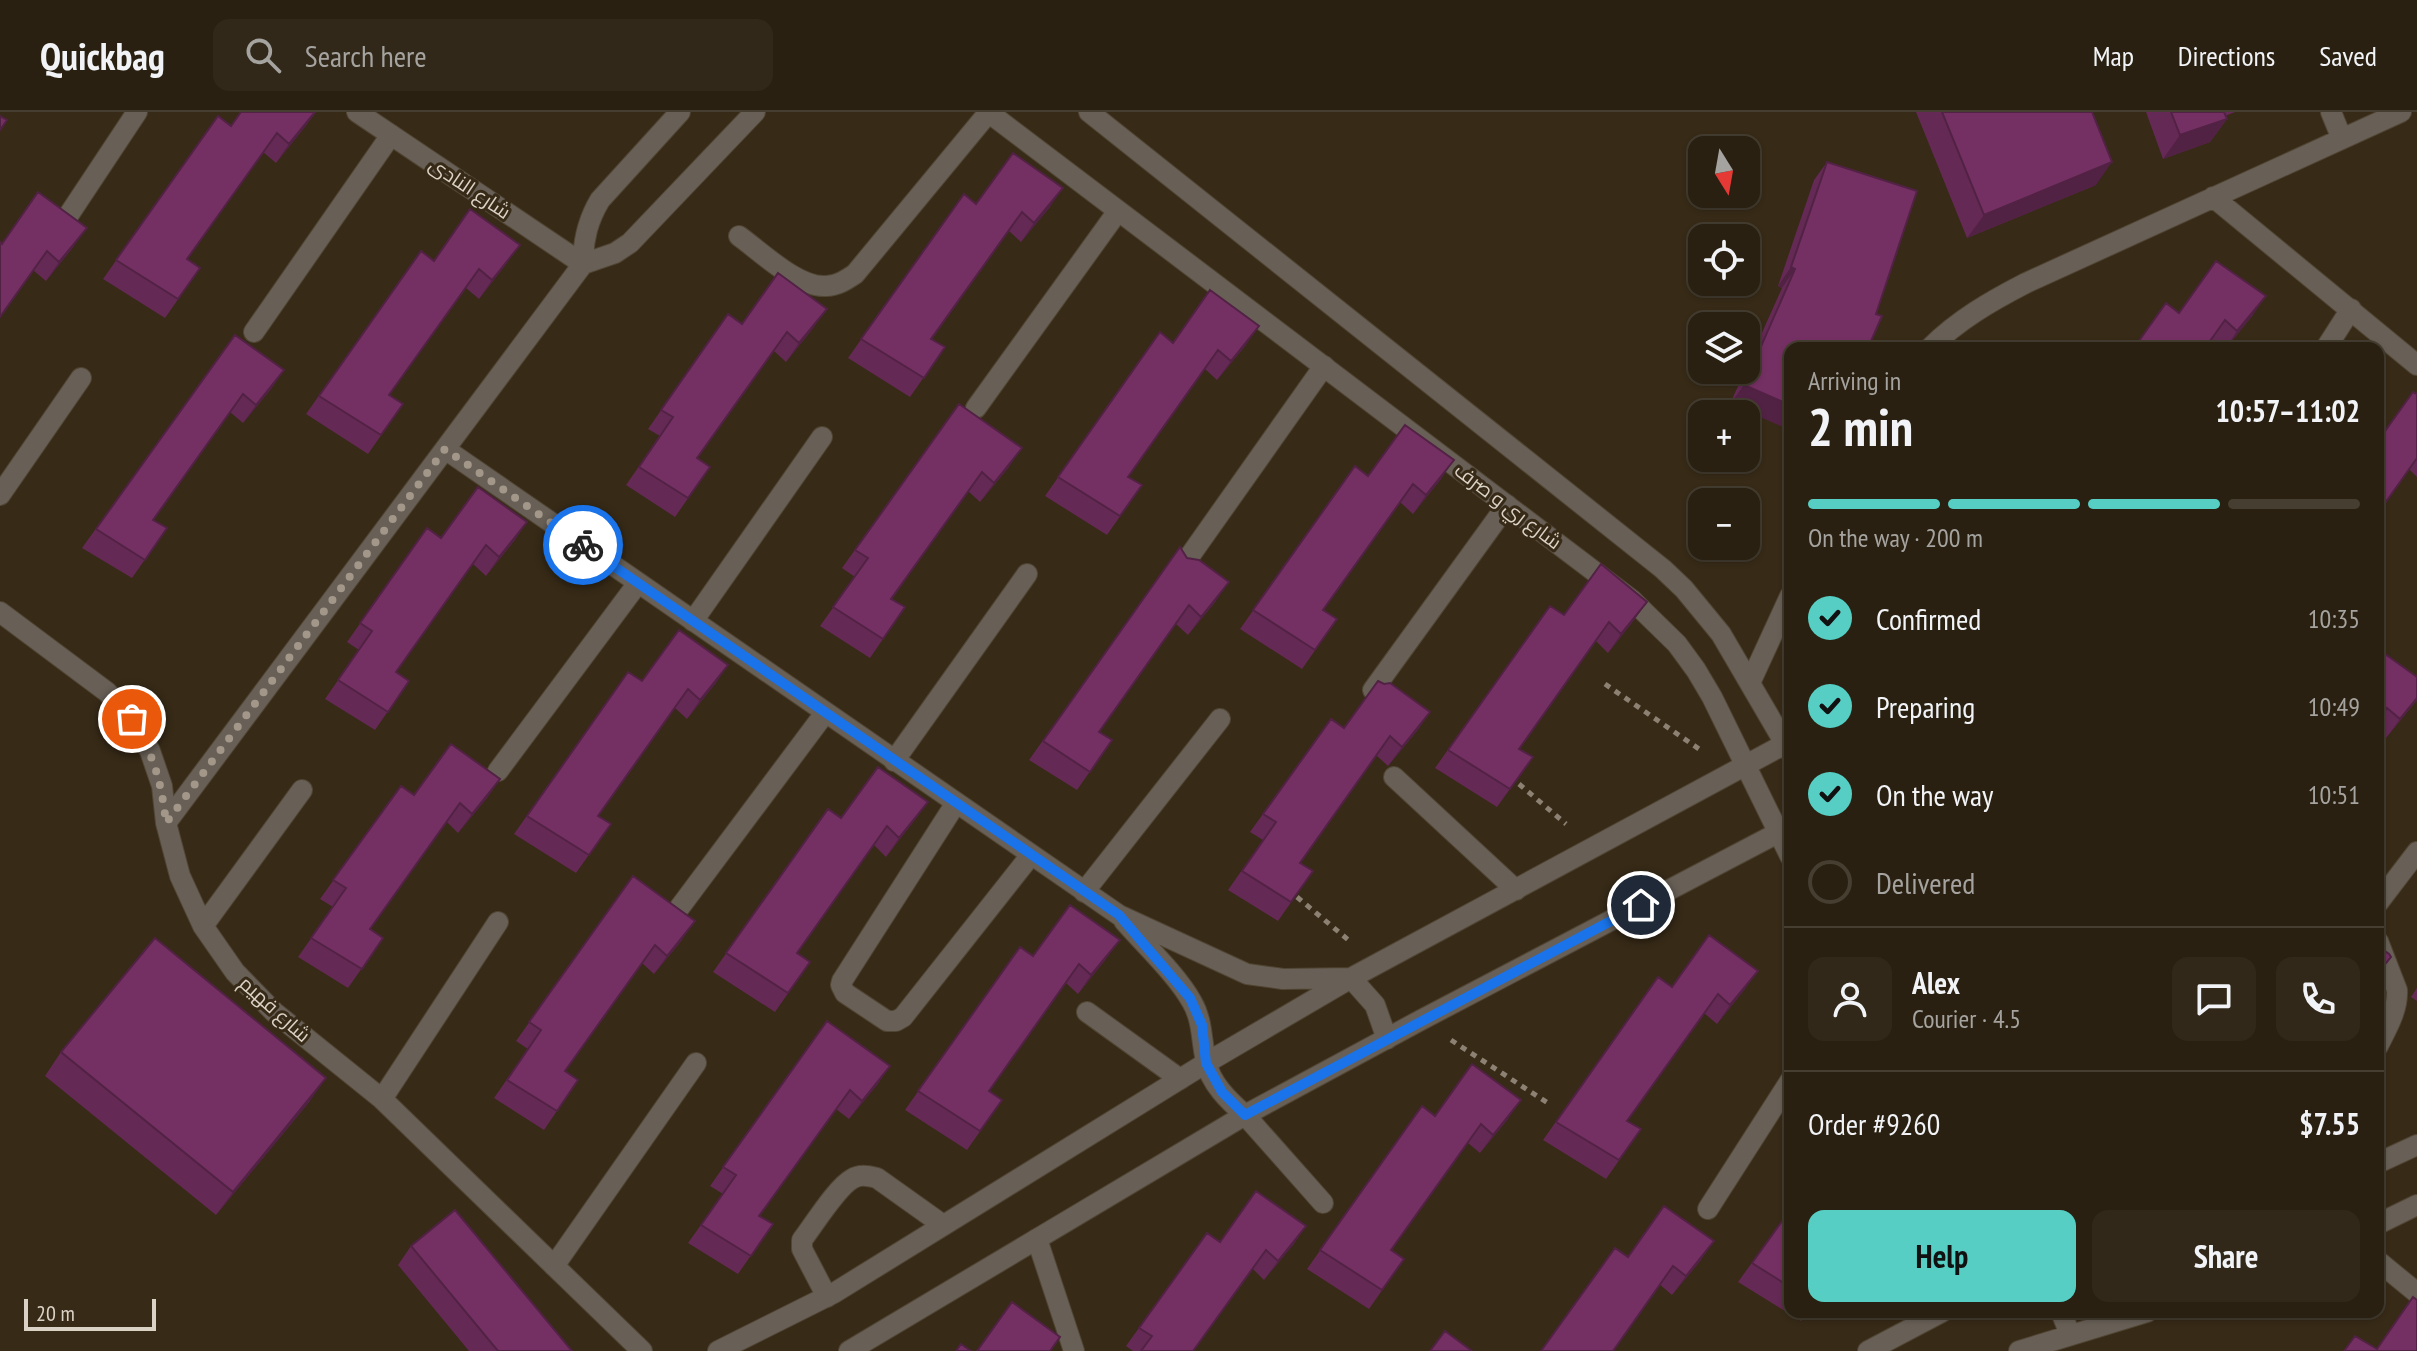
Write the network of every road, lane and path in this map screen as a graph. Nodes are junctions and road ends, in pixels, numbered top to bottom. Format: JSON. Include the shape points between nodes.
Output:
{"nodes":[{"id":1,"x":137,"y":112,"type":"edge"},
{"id":2,"x":357,"y":112,"type":"edge"},
{"id":3,"x":680,"y":112,"type":"edge"},
{"id":4,"x":755,"y":112,"type":"edge"},
{"id":5,"x":988,"y":112,"type":"edge"},
{"id":6,"x":1089,"y":112,"type":"edge"},
{"id":7,"x":2331,"y":112,"type":"edge"},
{"id":8,"x":2401,"y":112,"type":"edge"},
{"id":9,"x":391,"y":135,"type":"junction"},
{"id":10,"x":2342,"y":139,"type":"junction"},
{"id":11,"x":2213,"y":197,"type":"junction"},
{"id":12,"x":1118,"y":211,"type":"junction"},
{"id":13,"x":68,"y":216,"type":"edge"},
{"id":14,"x":739,"y":236,"type":"dead end"},
{"id":15,"x":583,"y":264,"type":"junction"},
{"id":16,"x":2351,"y":309,"type":"junction"},
{"id":17,"x":254,"y":332,"type":"dead end"},
{"id":18,"x":1937,"y":342,"type":"edge"},
{"id":19,"x":2330,"y":342,"type":"edge"},
{"id":20,"x":2417,"y":365,"type":"edge"},
{"id":21,"x":1324,"y":366,"type":"junction"},
{"id":22,"x":81,"y":378,"type":"dead end"},
{"id":23,"x":976,"y":408,"type":"dead end"},
{"id":24,"x":822,"y":437,"type":"dead end"},
{"id":25,"x":445,"y":449,"type":"junction"},
{"id":26,"x":0,"y":495,"type":"edge"},
{"id":27,"x":1507,"y":505,"type":"junction"},
{"id":28,"x":1182,"y":567,"type":"edge"},
{"id":29,"x":1027,"y":574,"type":"dead end"},
{"id":30,"x":638,"y":583,"type":"junction"},
{"id":31,"x":1784,"y":609,"type":"edge"},
{"id":32,"x":0,"y":612,"type":"edge"},
{"id":33,"x":693,"y":621,"type":"junction"},
{"id":34,"x":1750,"y":683,"type":"junction"},
{"id":35,"x":1605,"y":684,"type":"dead end"},
{"id":36,"x":1373,"y":690,"type":"edge"},
{"id":37,"x":825,"y":713,"type":"junction"},
{"id":38,"x":1220,"y":719,"type":"dead end"},
{"id":39,"x":1784,"y":743,"type":"edge"},
{"id":40,"x":1784,"y":749,"type":"edge"},
{"id":41,"x":894,"y":761,"type":"junction"},
{"id":42,"x":1739,"y":770,"type":"junction"},
{"id":43,"x":498,"y":771,"type":"dead end"},
{"id":44,"x":1394,"y":777,"type":"dead end"},
{"id":45,"x":1519,"y":784,"type":"edge"},
{"id":46,"x":302,"y":790,"type":"dead end"},
{"id":47,"x":956,"y":803,"type":"junction"},
{"id":48,"x":166,"y":823,"type":"junction"},
{"id":49,"x":1784,"y":830,"type":"edge"},
{"id":50,"x":1594,"y":849,"type":"junction"},
{"id":51,"x":2417,"y":852,"type":"edge"},
{"id":52,"x":1031,"y":855,"type":"junction"},
{"id":53,"x":1516,"y":890,"type":"junction"},
{"id":54,"x":1084,"y":892,"type":"junction"},
{"id":55,"x":2384,"y":895,"type":"edge"},
{"id":56,"x":1297,"y":897,"type":"edge"},
{"id":57,"x":680,"y":907,"type":"edge"},
{"id":58,"x":1119,"y":915,"type":"junction"},
{"id":59,"x":498,"y":922,"type":"dead end"},
{"id":60,"x":203,"y":926,"type":"junction"},
{"id":61,"x":2384,"y":956,"type":"edge"},
{"id":62,"x":1377,"y":964,"type":"junction"},
{"id":63,"x":1351,"y":978,"type":"junction"},
{"id":64,"x":1087,"y":1012,"type":"dead end"},
{"id":65,"x":1421,"y":1020,"type":"junction"},
{"id":66,"x":2384,"y":1034,"type":"edge"},
{"id":67,"x":1387,"y":1039,"type":"junction"},
{"id":68,"x":696,"y":1063,"type":"dead end"},
{"id":69,"x":1206,"y":1063,"type":"junction"},
{"id":70,"x":1180,"y":1079,"type":"junction"},
{"id":71,"x":1784,"y":1090,"type":"edge"},
{"id":72,"x":382,"y":1099,"type":"junction"},
{"id":73,"x":1551,"y":1105,"type":"dead end"},
{"id":74,"x":1245,"y":1115,"type":"junction"},
{"id":75,"x":2417,"y":1145,"type":"edge"},
{"id":76,"x":2384,"y":1160,"type":"edge"},
{"id":77,"x":1323,"y":1203,"type":"dead end"},
{"id":78,"x":2417,"y":1205,"type":"edge"},
{"id":79,"x":1708,"y":1209,"type":"dead end"},
{"id":80,"x":2384,"y":1221,"type":"edge"},
{"id":81,"x":943,"y":1225,"type":"junction"},
{"id":82,"x":1037,"y":1239,"type":"junction"},
{"id":83,"x":554,"y":1266,"type":"junction"},
{"id":84,"x":2384,"y":1266,"type":"edge"},
{"id":85,"x":2417,"y":1293,"type":"edge"},
{"id":86,"x":827,"y":1297,"type":"junction"},
{"id":87,"x":1930,"y":1318,"type":"edge"},
{"id":88,"x":2063,"y":1318,"type":"edge"},
{"id":89,"x":2126,"y":1318,"type":"edge"},
{"id":90,"x":2070,"y":1334,"type":"junction"},
{"id":91,"x":642,"y":1351,"type":"edge"},
{"id":92,"x":718,"y":1351,"type":"edge"},
{"id":93,"x":849,"y":1351,"type":"edge"},
{"id":94,"x":1074,"y":1351,"type":"edge"},
{"id":95,"x":1868,"y":1351,"type":"edge"},
{"id":96,"x":2019,"y":1351,"type":"edge"}],
"edges":[{"from":1,"to":13,"type":"street"},
{"from":2,"to":9,"type":"street","name":"شارع النادى"},
{"from":3,"to":15,"type":"street","via":[[591,214]]},
{"from":4,"to":15,"type":"street","via":[[637,238]]},
{"from":5,"to":12,"type":"street","name":"شارع ري و صرف"},
{"from":5,"to":14,"type":"street","via":[[855,274],[842,282],[828,287],[799,280]]},
{"from":6,"to":34,"type":"street","via":[[1663,569],[1721,634]]},
{"from":7,"to":10,"type":"street"},
{"from":8,"to":10,"type":"street"},
{"from":9,"to":15,"type":"street","name":"شارع النادى"},
{"from":9,"to":17,"type":"street"},
{"from":10,"to":11,"type":"street"},
{"from":11,"to":16,"type":"street"},
{"from":11,"to":18,"type":"street","via":[[1984,305]]},
{"from":12,"to":21,"type":"street","name":"شارع ري و صرف"},
{"from":12,"to":23,"type":"street"},
{"from":15,"to":25,"type":"street"},
{"from":16,"to":19,"type":"street"},
{"from":16,"to":20,"type":"street"},
{"from":21,"to":27,"type":"street","name":"شارع ري و صرف"},
{"from":21,"to":28,"type":"street"},
{"from":22,"to":26,"type":"street"},
{"from":24,"to":33,"type":"street"},
{"from":25,"to":30,"type":"street"},
{"from":25,"to":48,"type":"street"},
{"from":27,"to":36,"type":"street"},
{"from":27,"to":42,"type":"street","name":"شارع ري و صرف","via":[[1663,629],[1712,697]]},
{"from":29,"to":41,"type":"street"},
{"from":30,"to":33,"type":"street"},
{"from":30,"to":43,"type":"street"},
{"from":31,"to":34,"type":"street"},
{"from":32,"to":48,"type":"street","name":"شارع فهيم","via":[[107,692],[132,719],[162,786]]},
{"from":33,"to":37,"type":"street"},
{"from":34,"to":39,"type":"street"},
{"from":35,"to":42,"type":"path"},
{"from":37,"to":41,"type":"street"},
{"from":37,"to":57,"type":"street"},
{"from":38,"to":54,"type":"street"},
{"from":40,"to":42,"type":"street"},
{"from":41,"to":47,"type":"street"},
{"from":42,"to":49,"type":"street","name":"شارع ري و صرف"},
{"from":42,"to":50,"type":"street"},
{"from":44,"to":53,"type":"street"},
{"from":45,"to":50,"type":"path"},
{"from":46,"to":60,"type":"street"},
{"from":47,"to":52,"type":"street"},
{"from":47,"to":52,"type":"street","via":[[843,977],[845,993],[887,1021],[903,1017]]},
{"from":48,"to":60,"type":"street","name":"شارع فهيم","via":[[180,876]]},
{"from":49,"to":65,"type":"street"},
{"from":50,"to":53,"type":"street"},
{"from":51,"to":55,"type":"street"},
{"from":52,"to":54,"type":"street"},
{"from":53,"to":62,"type":"street"},
{"from":54,"to":58,"type":"street"},
{"from":56,"to":62,"type":"path"},
{"from":58,"to":63,"type":"street","via":[[1247,974]]},
{"from":58,"to":69,"type":"street","via":[[1190,998],[1202,1025]]},
{"from":59,"to":72,"type":"street"},
{"from":60,"to":72,"type":"street","name":"شارع فهيم","via":[[235,972],[274,1012]]},
{"from":61,"to":66,"type":"street","via":[[2398,998]]},
{"from":62,"to":63,"type":"street"},
{"from":63,"to":67,"type":"street","via":[[1375,1005]]},
{"from":63,"to":69,"type":"street"},
{"from":64,"to":70,"type":"street"},
{"from":65,"to":67,"type":"street"},
{"from":65,"to":73,"type":"path"},
{"from":67,"to":74,"type":"street"},
{"from":68,"to":83,"type":"street"},
{"from":69,"to":70,"type":"street"},
{"from":69,"to":74,"type":"street","via":[[1222,1092]]},
{"from":70,"to":81,"type":"street"},
{"from":71,"to":79,"type":"street"},
{"from":72,"to":83,"type":"street","name":"شارع فهيم"},
{"from":74,"to":77,"type":"street"},
{"from":74,"to":82,"type":"street"},
{"from":75,"to":76,"type":"street"},
{"from":78,"to":80,"type":"street"},
{"from":81,"to":86,"type":"street"},
{"from":81,"to":86,"type":"street","via":[[877,1178],[853,1178],[802,1240]]},
{"from":82,"to":93,"type":"street"},
{"from":82,"to":94,"type":"street"},
{"from":83,"to":91,"type":"street","name":"شارع فهيم"},
{"from":84,"to":85,"type":"street"},
{"from":86,"to":92,"type":"street"},
{"from":87,"to":95,"type":"street"},
{"from":88,"to":90,"type":"street"},
{"from":89,"to":90,"type":"street"},
{"from":90,"to":96,"type":"street"}]}
